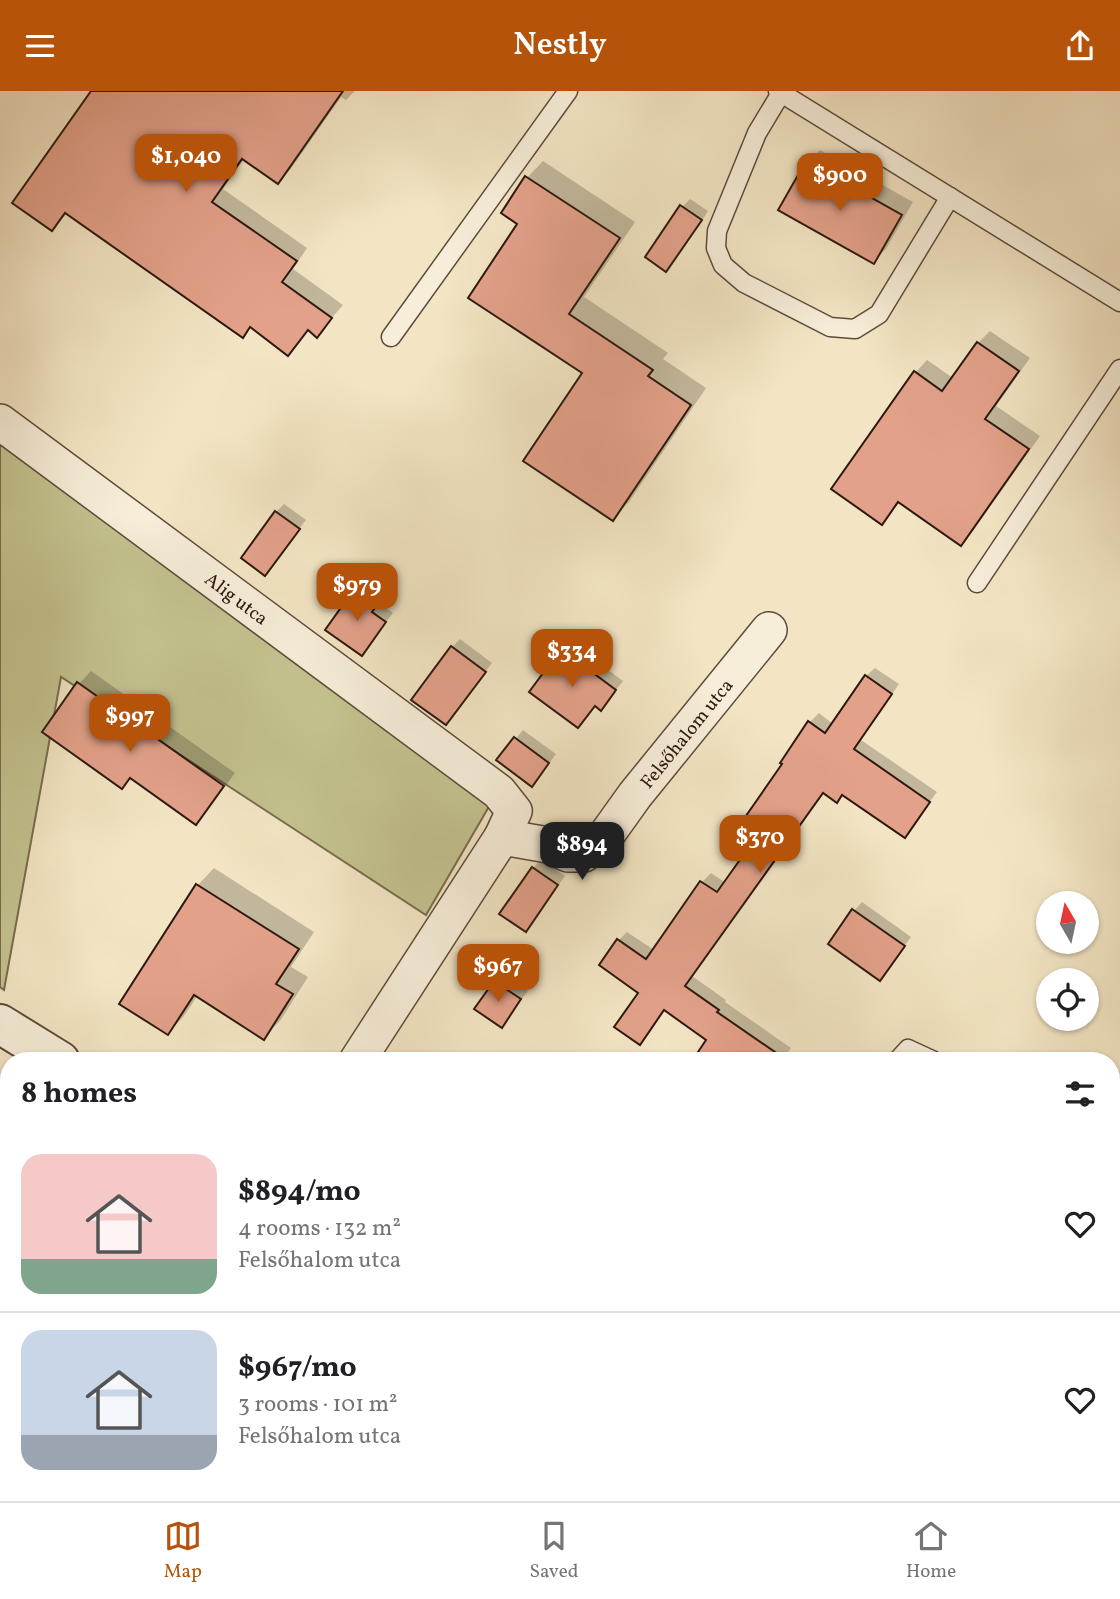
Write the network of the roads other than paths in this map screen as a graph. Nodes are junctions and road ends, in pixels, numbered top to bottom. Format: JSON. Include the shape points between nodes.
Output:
{"nodes":[{"id":1,"x":568,"y":91,"type":"edge"},
{"id":2,"x":780,"y":92,"type":"edge"},
{"id":3,"x":950,"y":197,"type":"junction"},
{"id":4,"x":1120,"y":302,"type":"edge"},
{"id":5,"x":391,"y":337,"type":"dead end"},
{"id":6,"x":1120,"y":369,"type":"edge"},
{"id":7,"x":0,"y":422,"type":"edge"},
{"id":8,"x":977,"y":583,"type":"dead end"},
{"id":9,"x":769,"y":630,"type":"dead end"},
{"id":10,"x":502,"y":837,"type":"junction"},
{"id":11,"x":0,"y":1024,"type":"edge"},
{"id":12,"x":45,"y":1052,"type":"edge"},
{"id":13,"x":363,"y":1052,"type":"edge"}],
"edges":[{"from":1,"to":5,"type":"lane"},
{"from":2,"to":3,"type":"lane"},
{"from":2,"to":3,"type":"lane","via":[[757,133],[717,231],[716,248],[723,265],[744,283],[830,327],[855,329],[879,314]]},
{"from":3,"to":4,"type":"lane"},
{"from":6,"to":8,"type":"lane"},
{"from":7,"to":10,"type":"street","name":"Alig utca","via":[[499,792],[514,811]]},
{"from":9,"to":10,"type":"street","name":"Felsőhalom utca","via":[[605,837],[584,854],[568,855],[548,845]]},
{"from":10,"to":13,"type":"street"},
{"from":11,"to":12,"type":"street"}]}
